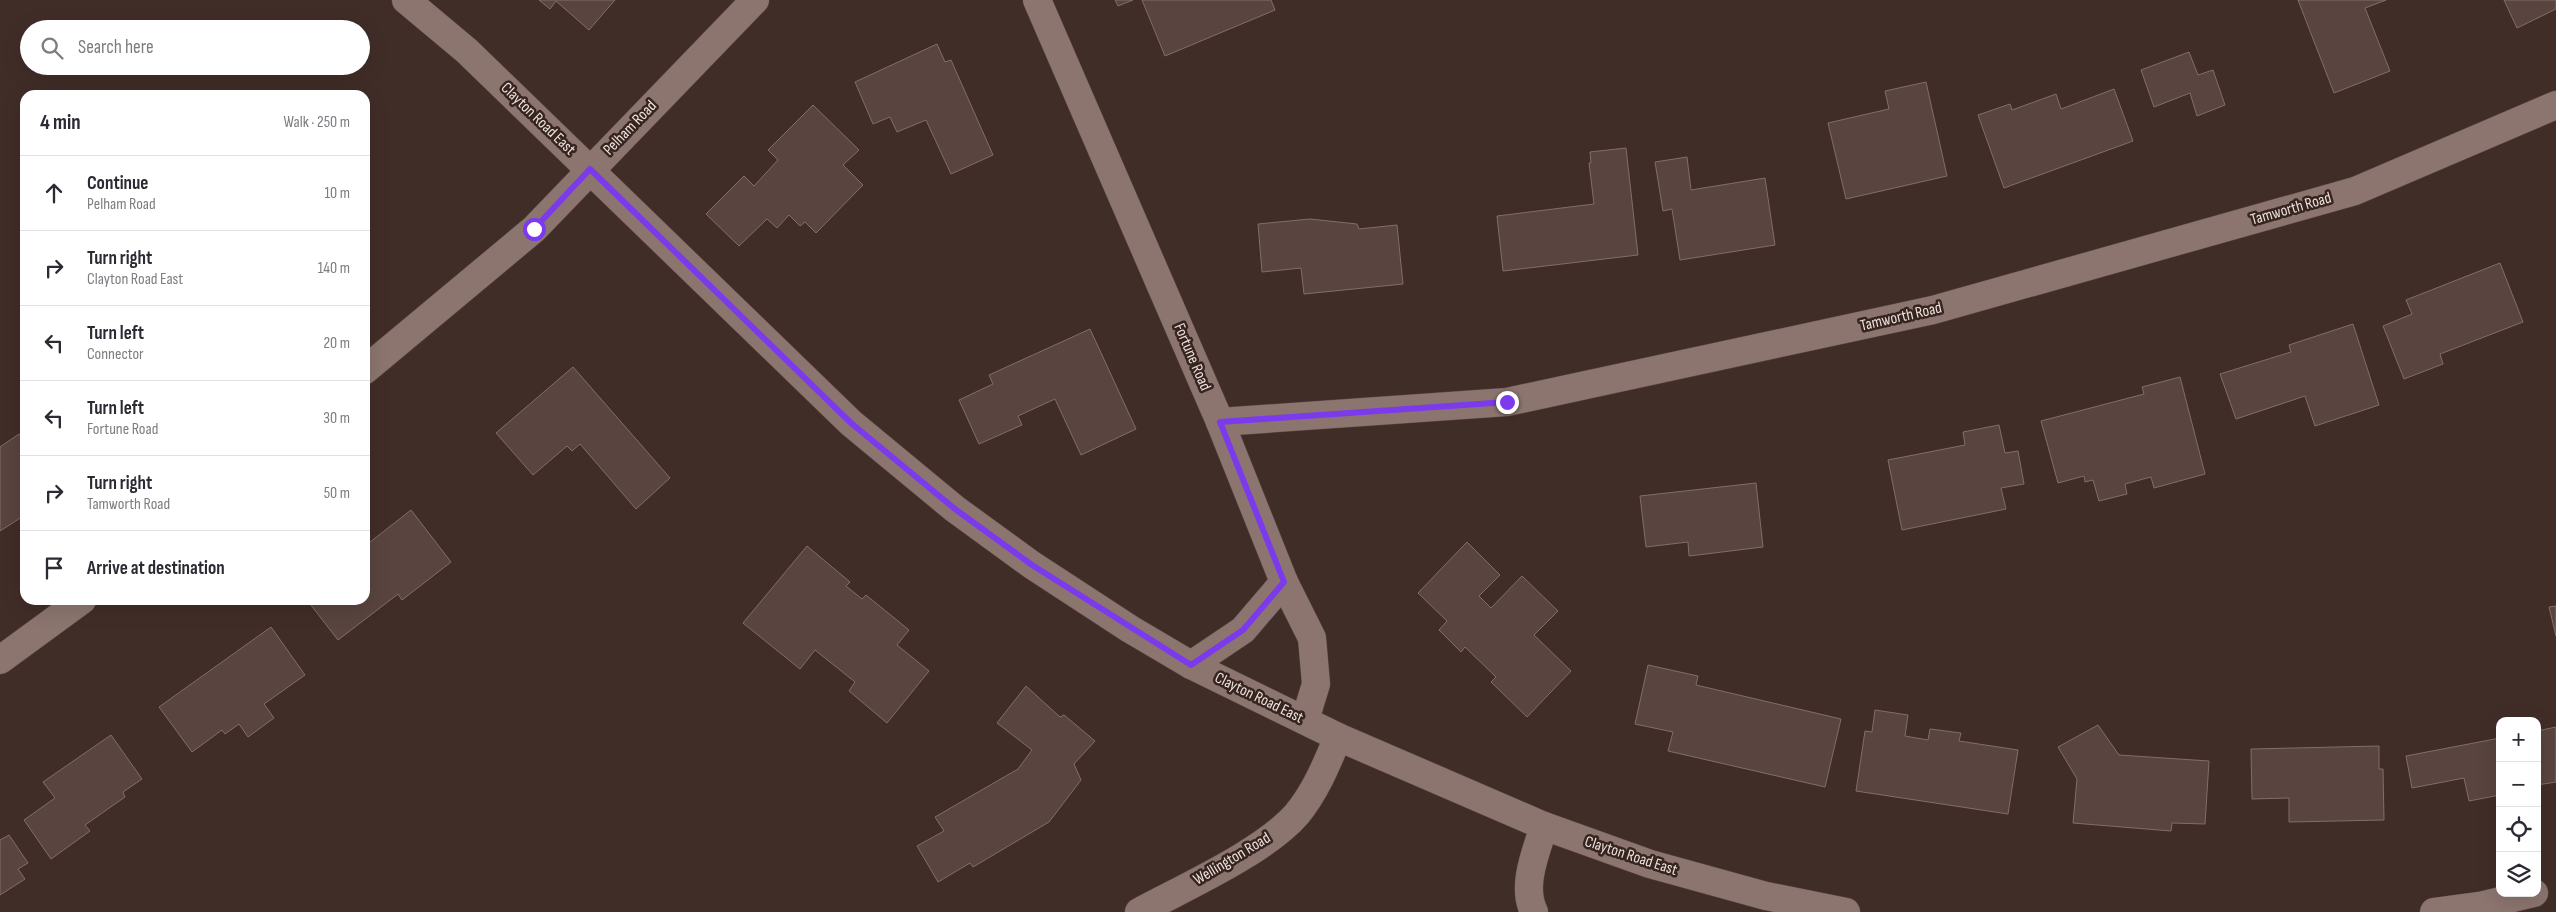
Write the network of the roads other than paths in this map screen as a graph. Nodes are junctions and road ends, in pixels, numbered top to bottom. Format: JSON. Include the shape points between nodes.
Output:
{"nodes":[{"id":1,"x":406,"y":0,"type":"edge"},
{"id":2,"x":755,"y":0,"type":"edge"},
{"id":3,"x":1037,"y":0,"type":"edge"},
{"id":4,"x":2556,"y":105,"type":"edge"},
{"id":5,"x":590,"y":169,"type":"junction"},
{"id":6,"x":370,"y":366,"type":"edge"},
{"id":7,"x":1220,"y":422,"type":"junction"},
{"id":8,"x":1284,"y":582,"type":"junction"},
{"id":9,"x":75,"y":605,"type":"edge"},
{"id":10,"x":0,"y":660,"type":"edge"},
{"id":11,"x":1191,"y":665,"type":"junction"},
{"id":12,"x":1305,"y":720,"type":"junction"},
{"id":13,"x":1338,"y":736,"type":"junction"},
{"id":14,"x":1544,"y":826,"type":"junction"},
{"id":15,"x":2556,"y":888,"type":"edge"},
{"id":16,"x":2541,"y":892,"type":"edge"},
{"id":17,"x":2518,"y":897,"type":"edge"},
{"id":18,"x":1139,"y":912,"type":"edge"},
{"id":19,"x":1534,"y":912,"type":"edge"},
{"id":20,"x":1846,"y":912,"type":"edge"},
{"id":21,"x":2434,"y":912,"type":"edge"}],
"edges":[{"from":1,"to":5,"type":"street","name":"Clayton Road East","via":[[467,51]]},
{"from":2,"to":5,"type":"street","name":"Pelham Road"},
{"from":3,"to":7,"type":"street","name":"Fortune Road"},
{"from":4,"to":7,"type":"street","name":"Tamworth Road","via":[[2355,191],[1933,310],[1507,402]]},
{"from":5,"to":6,"type":"street","name":"Pelham Road","via":[[534,229]]},
{"from":5,"to":11,"type":"street","name":"Clayton Road East","via":[[851,423],[1032,565]]},
{"from":7,"to":8,"type":"street","name":"Fortune Road"},
{"from":8,"to":11,"type":"street","via":[[1243,630]]},
{"from":8,"to":12,"type":"street","name":"Fortune Road","via":[[1312,638],[1316,684]]},
{"from":9,"to":10,"type":"street"},
{"from":11,"to":12,"type":"street","name":"Clayton Road East"},
{"from":12,"to":13,"type":"street","name":"Clayton Road East"},
{"from":13,"to":14,"type":"street","name":"Clayton Road East"},
{"from":13,"to":18,"type":"street","name":"Wellington Road","via":[[1322,776],[1297,813],[1270,839]]},
{"from":14,"to":19,"type":"street","via":[[1530,871],[1530,904]]},
{"from":14,"to":20,"type":"street","name":"Clayton Road East","via":[[1650,864],[1766,896]]},
{"from":15,"to":16,"type":"street"},
{"from":17,"to":21,"type":"street"}]}
